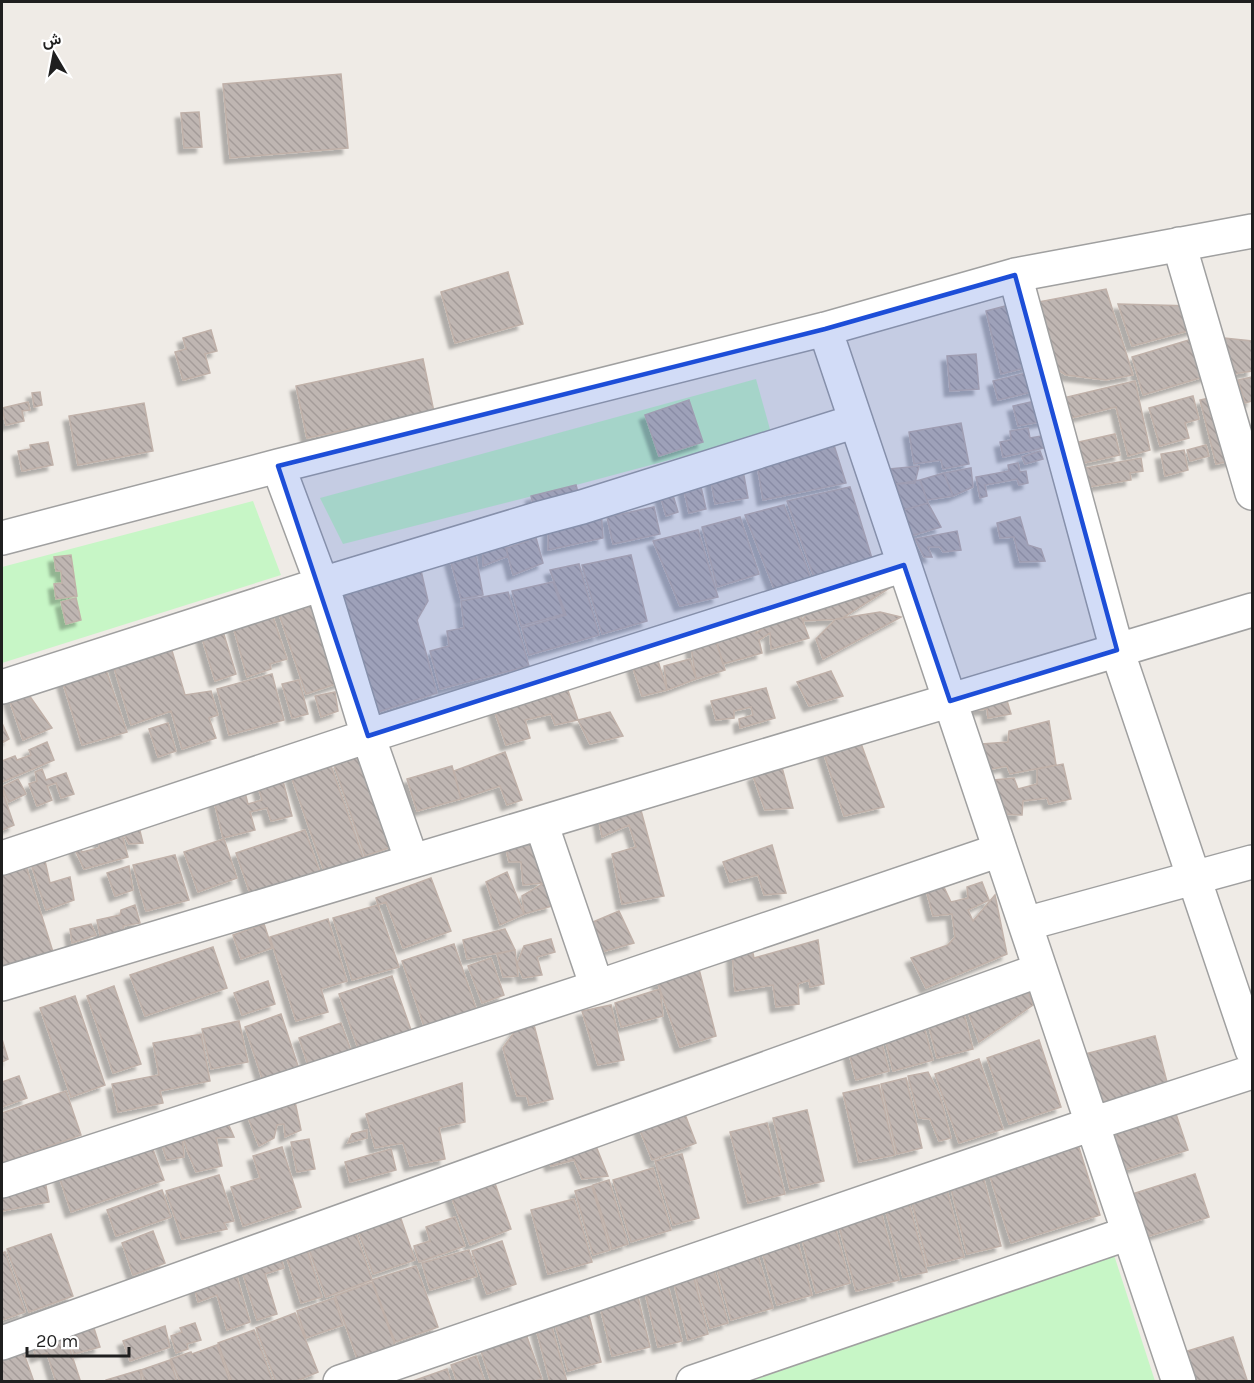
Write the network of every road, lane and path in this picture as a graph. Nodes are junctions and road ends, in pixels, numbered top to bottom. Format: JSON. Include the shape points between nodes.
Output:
{"nodes":[{"id":1,"x":1252,"y":231,"type":"edge"},
{"id":2,"x":1179,"y":244,"type":"junction"},
{"id":3,"x":1015,"y":274,"type":"junction"},
{"id":4,"x":825,"y":329,"type":"junction"},
{"id":5,"x":856,"y":422,"type":"junction"},
{"id":6,"x":278,"y":466,"type":"junction"},
{"id":7,"x":1252,"y":493,"type":"edge"},
{"id":8,"x":2,"y":538,"type":"edge"},
{"id":9,"x":904,"y":565,"type":"junction"},
{"id":10,"x":322,"y":584,"type":"junction"},
{"id":11,"x":1252,"y":609,"type":"edge"},
{"id":12,"x":1117,"y":650,"type":"junction"},
{"id":13,"x":2,"y":687,"type":"edge"},
{"id":14,"x":950,"y":700,"type":"junction"},
{"id":15,"x":368,"y":736,"type":"junction"},
{"id":16,"x":541,"y":823,"type":"junction"},
{"id":17,"x":1000,"y":850,"type":"junction"},
{"id":18,"x":2,"y":858,"type":"edge"},
{"id":19,"x":412,"y":861,"type":"junction"},
{"id":20,"x":1252,"y":862,"type":"edge"},
{"id":21,"x":1193,"y":878,"type":"junction"},
{"id":22,"x":1025,"y":924,"type":"junction"},
{"id":23,"x":1041,"y":970,"type":"junction"},
{"id":24,"x":2,"y":984,"type":"edge"},
{"id":25,"x":597,"y":987,"type":"junction"},
{"id":26,"x":1252,"y":1050,"type":"edge"},
{"id":27,"x":1252,"y":1072,"type":"edge"},
{"id":28,"x":1092,"y":1125,"type":"junction"},
{"id":29,"x":2,"y":1181,"type":"edge"},
{"id":30,"x":1129,"y":1233,"type":"junction"},
{"id":31,"x":2,"y":1343,"type":"edge"},
{"id":32,"x":340,"y":1382,"type":"edge"},
{"id":33,"x":693,"y":1382,"type":"edge"},
{"id":34,"x":1179,"y":1382,"type":"edge"}],
"edges":[{"from":1,"to":2,"type":"street"},
{"from":2,"to":3,"type":"street"},
{"from":2,"to":7,"type":"street"},
{"from":3,"to":4,"type":"street"},
{"from":3,"to":12,"type":"street"},
{"from":4,"to":5,"type":"street"},
{"from":4,"to":6,"type":"street"},
{"from":5,"to":9,"type":"street"},
{"from":5,"to":10,"type":"street"},
{"from":6,"to":8,"type":"street"},
{"from":6,"to":10,"type":"street"},
{"from":9,"to":14,"type":"street"},
{"from":9,"to":15,"type":"street"},
{"from":10,"to":13,"type":"street"},
{"from":10,"to":15,"type":"street"},
{"from":11,"to":12,"type":"street"},
{"from":12,"to":14,"type":"street"},
{"from":12,"to":21,"type":"street"},
{"from":14,"to":16,"type":"street"},
{"from":14,"to":17,"type":"street"},
{"from":15,"to":18,"type":"street"},
{"from":15,"to":19,"type":"street"},
{"from":16,"to":19,"type":"street"},
{"from":16,"to":25,"type":"street"},
{"from":17,"to":22,"type":"street"},
{"from":17,"to":25,"type":"street"},
{"from":19,"to":24,"type":"street"},
{"from":20,"to":21,"type":"street"},
{"from":21,"to":22,"type":"street"},
{"from":21,"to":26,"type":"street"},
{"from":22,"to":23,"type":"street"},
{"from":23,"to":28,"type":"street"},
{"from":23,"to":31,"type":"street"},
{"from":25,"to":29,"type":"street"},
{"from":27,"to":28,"type":"street"},
{"from":28,"to":30,"type":"street"},
{"from":28,"to":32,"type":"street"},
{"from":30,"to":33,"type":"street"},
{"from":30,"to":34,"type":"street"}]}
